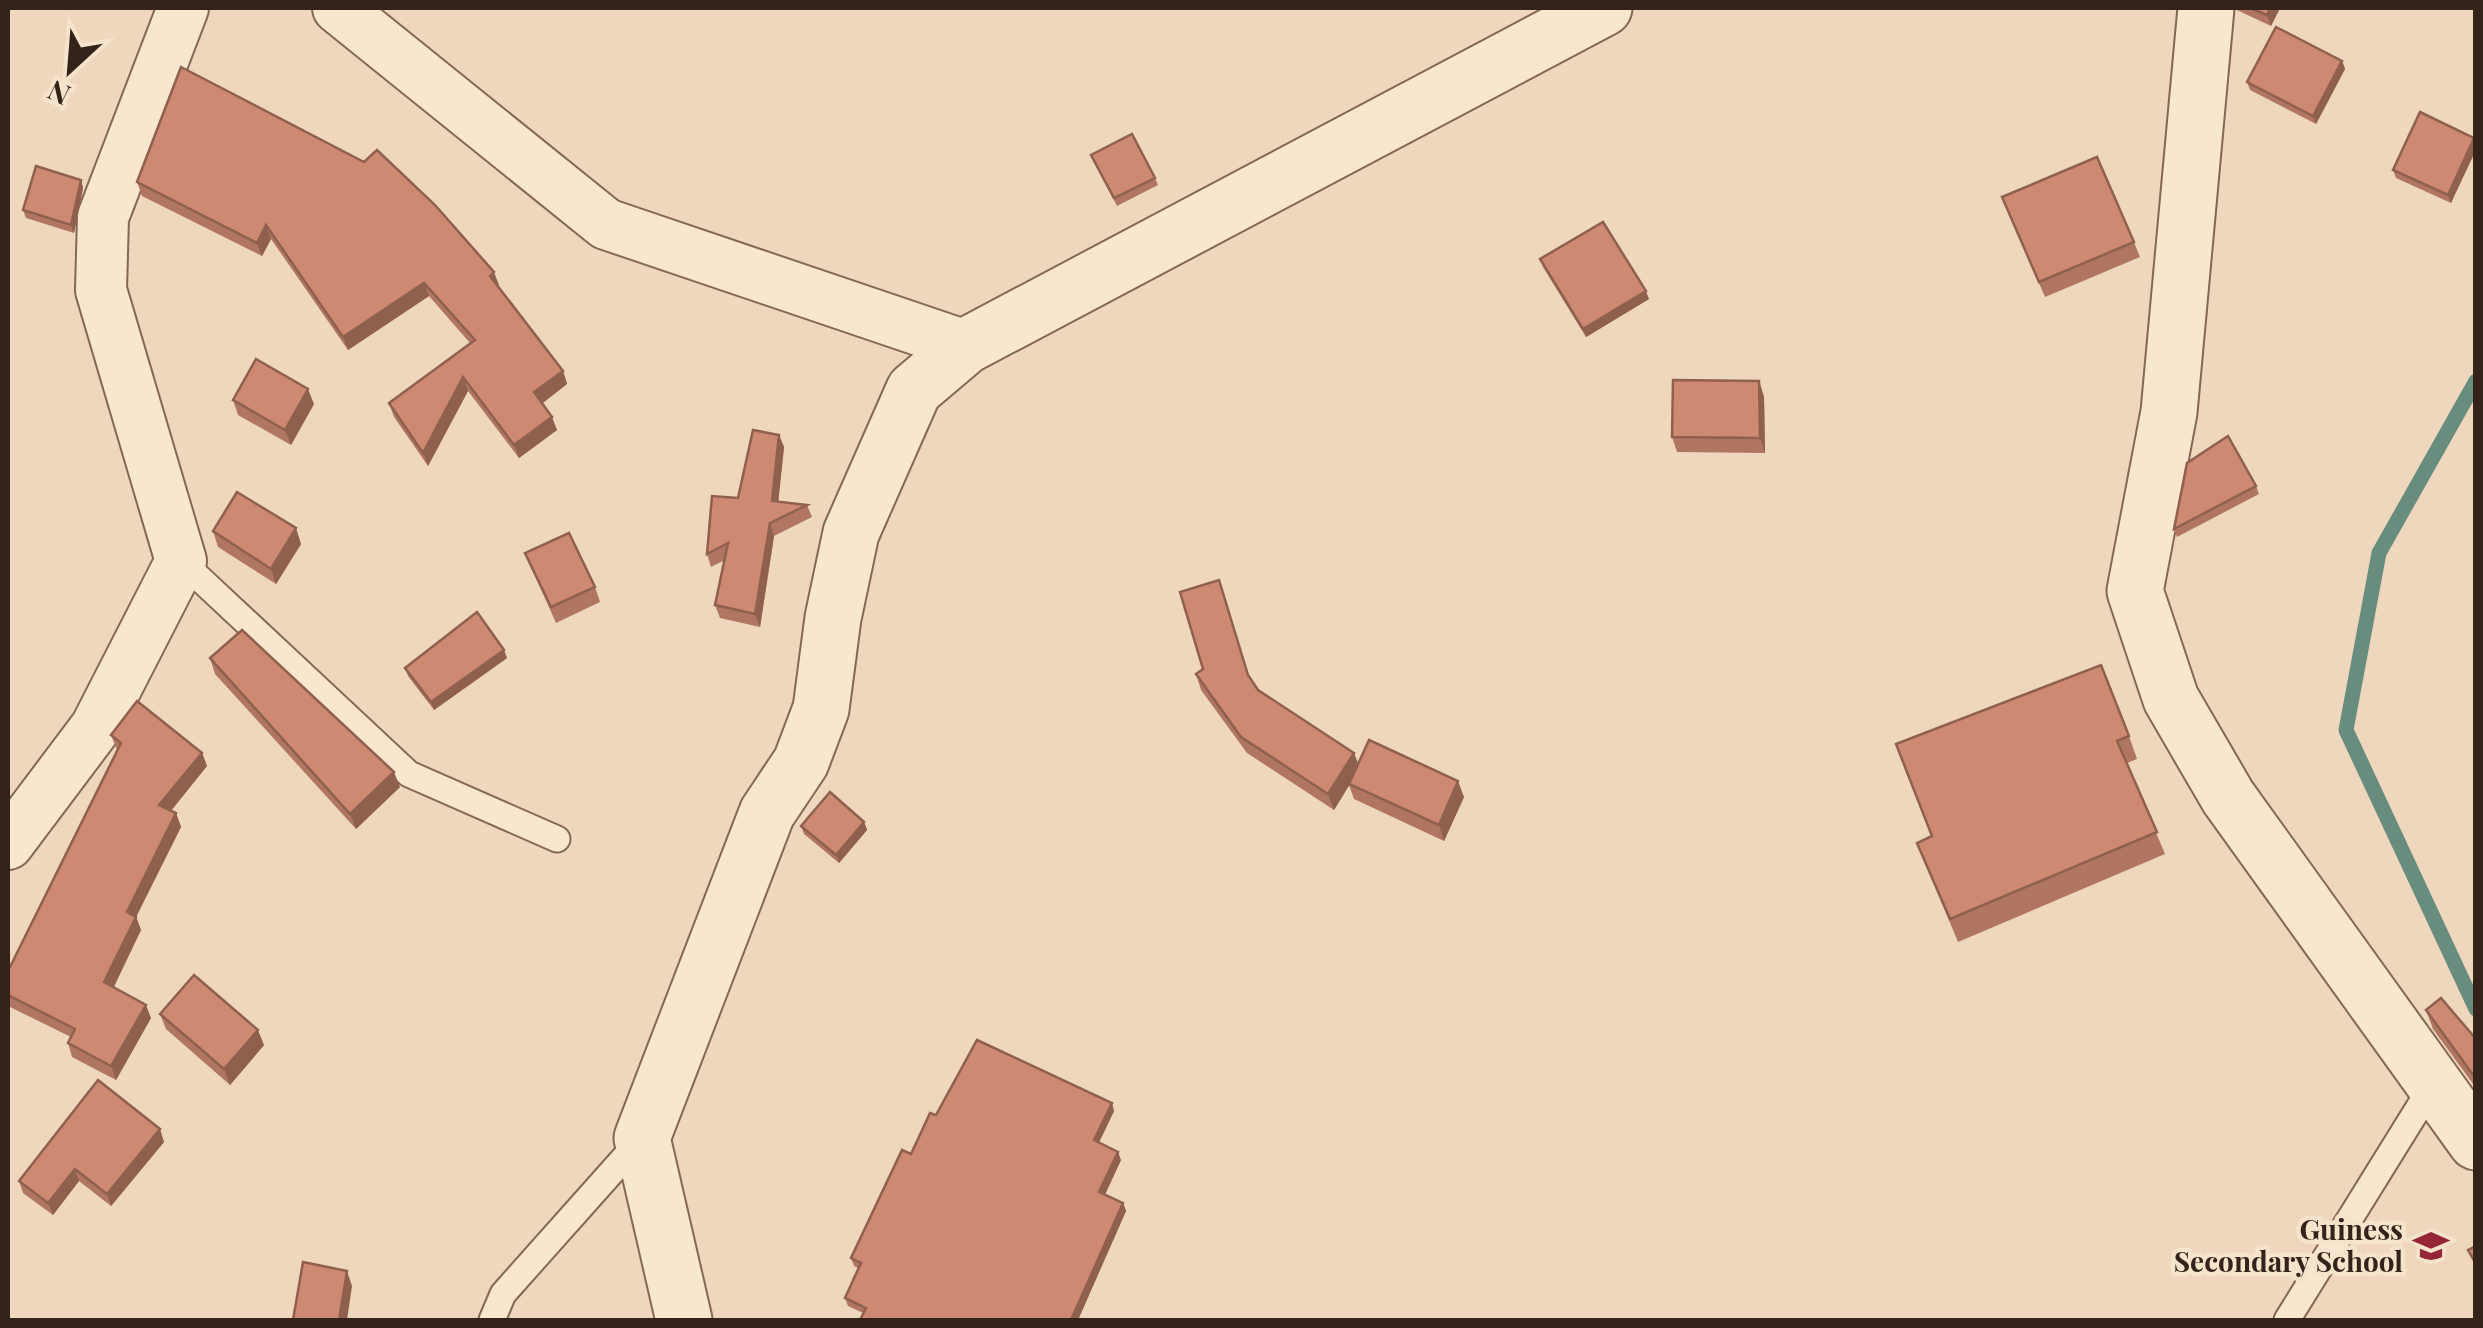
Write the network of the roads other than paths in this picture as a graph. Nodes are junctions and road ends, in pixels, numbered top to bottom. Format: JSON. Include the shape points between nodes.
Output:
{"nodes":[{"id":1,"x":183,"y":8,"type":"edge"},
{"id":2,"x":338,"y":8,"type":"edge"},
{"id":3,"x":1604,"y":8,"type":"edge"},
{"id":4,"x":2206,"y":8,"type":"edge"},
{"id":5,"x":966,"y":346,"type":"junction"},
{"id":6,"x":181,"y":561,"type":"junction"},
{"id":7,"x":557,"y":838,"type":"dead end"},
{"id":8,"x":8,"y":844,"type":"edge"},
{"id":9,"x":2435,"y":1082,"type":"junction"},
{"id":10,"x":642,"y":1138,"type":"junction"},
{"id":11,"x":2476,"y":1142,"type":"edge"},
{"id":12,"x":492,"y":1320,"type":"edge"},
{"id":13,"x":684,"y":1320,"type":"edge"},
{"id":14,"x":2287,"y":1320,"type":"edge"}],
"edges":[{"from":1,"to":6,"type":"street","via":[[103,217],[100,290]]},
{"from":2,"to":5,"type":"street","via":[[606,224]]},
{"from":3,"to":5,"type":"street"},
{"from":4,"to":9,"type":"street","via":[[2169,412],[2135,591],[2171,698],[2228,796]]},
{"from":5,"to":10,"type":"street","via":[[914,390],[851,533],[821,709],[801,762],[767,813]]},
{"from":6,"to":7,"type":"lane","via":[[409,774]]},
{"from":6,"to":8,"type":"street","via":[[96,727]]},
{"from":9,"to":11,"type":"street"},
{"from":9,"to":14,"type":"lane"},
{"from":10,"to":12,"type":"lane","via":[[503,1294]]},
{"from":10,"to":13,"type":"street"}]}
